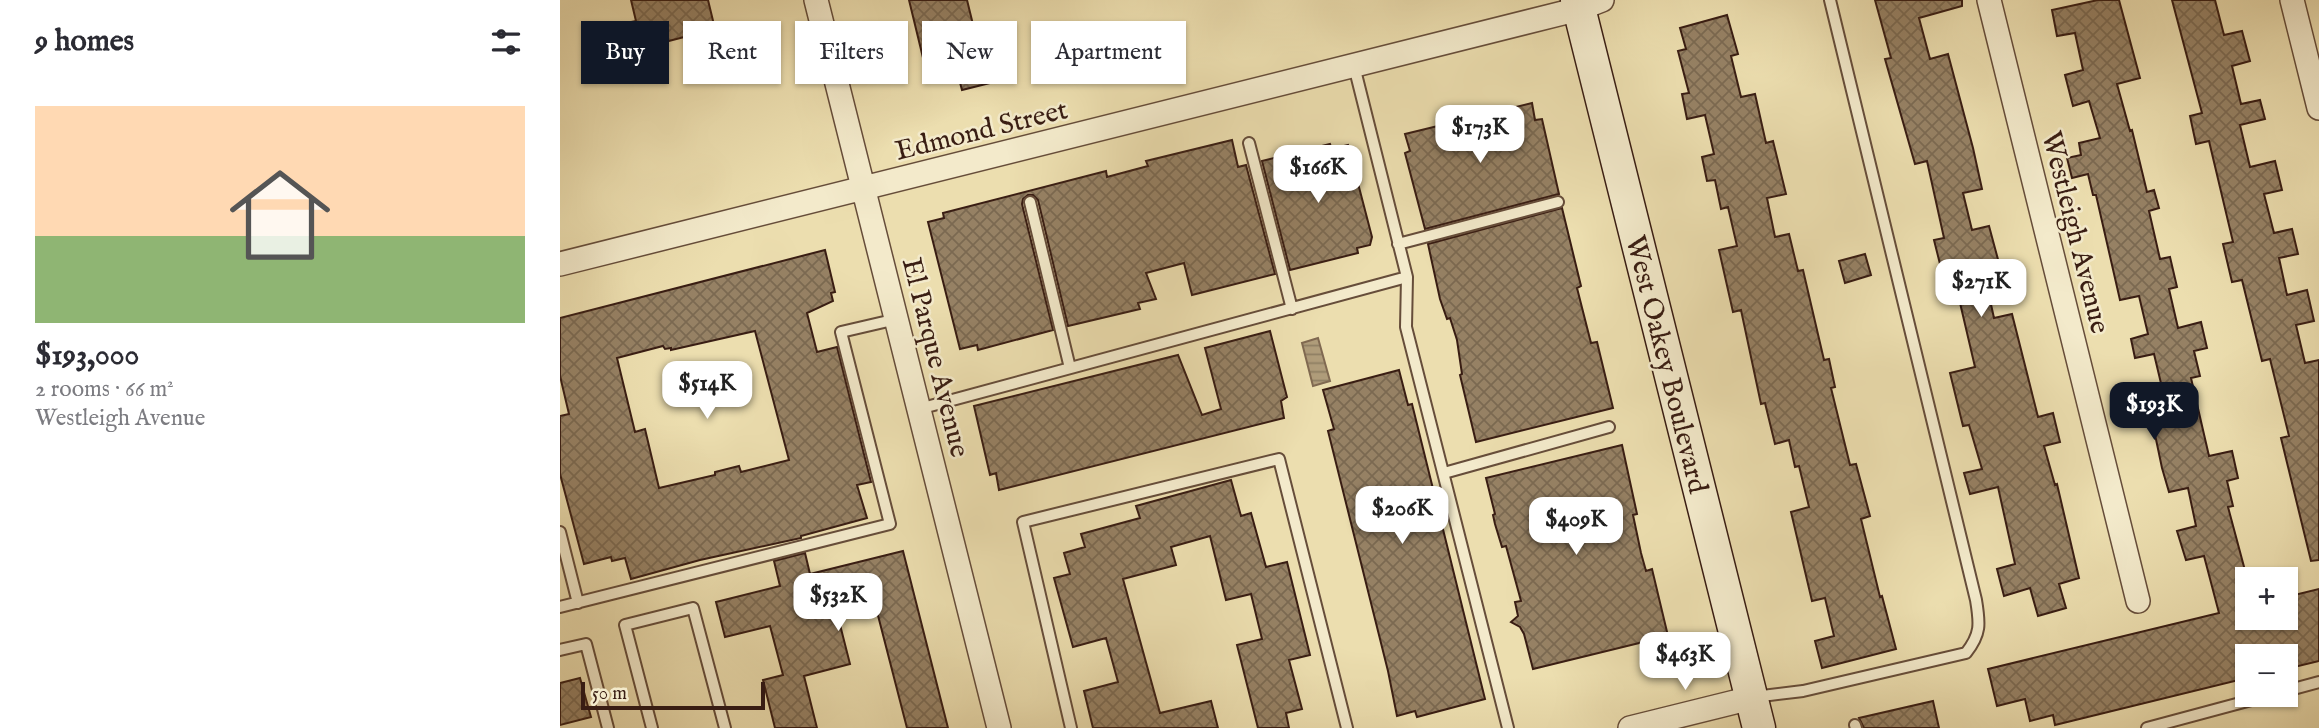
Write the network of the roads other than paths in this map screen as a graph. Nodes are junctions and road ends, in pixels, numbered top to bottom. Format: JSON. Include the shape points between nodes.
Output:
{"nodes":[{"id":1,"x":816,"y":0,"type":"edge"},
{"id":2,"x":1830,"y":0,"type":"edge"},
{"id":3,"x":1989,"y":0,"type":"edge"},
{"id":4,"x":2292,"y":0,"type":"edge"},
{"id":5,"x":1586,"y":3,"type":"edge"},
{"id":6,"x":1354,"y":66,"type":"junction"},
{"id":7,"x":2319,"y":108,"type":"edge"},
{"id":8,"x":1249,"y":143,"type":"dead end"},
{"id":9,"x":864,"y":189,"type":"junction"},
{"id":10,"x":1030,"y":202,"type":"dead end"},
{"id":11,"x":1558,"y":202,"type":"dead end"},
{"id":12,"x":1398,"y":244,"type":"junction"},
{"id":13,"x":560,"y":264,"type":"edge"},
{"id":14,"x":1407,"y":277,"type":"junction"},
{"id":15,"x":1292,"y":309,"type":"junction"},
{"id":16,"x":897,"y":319,"type":"junction"},
{"id":17,"x":1070,"y":368,"type":"junction"},
{"id":18,"x":919,"y":409,"type":"junction"},
{"id":19,"x":1609,"y":427,"type":"dead end"},
{"id":20,"x":1444,"y":473,"type":"junction"},
{"id":21,"x":560,"y":532,"type":"edge"},
{"id":22,"x":2138,"y":601,"type":"dead end"},
{"id":23,"x":578,"y":603,"type":"junction"},
{"id":24,"x":560,"y":607,"type":"edge"},
{"id":25,"x":560,"y":650,"type":"edge"},
{"id":26,"x":2319,"y":682,"type":"edge"},
{"id":27,"x":2298,"y":688,"type":"edge"},
{"id":28,"x":1751,"y":698,"type":"junction"},
{"id":29,"x":2235,"y":704,"type":"edge"},
{"id":30,"x":608,"y":728,"type":"edge"},
{"id":31,"x":652,"y":728,"type":"edge"},
{"id":32,"x":725,"y":728,"type":"edge"},
{"id":33,"x":999,"y":728,"type":"edge"},
{"id":34,"x":1071,"y":728,"type":"edge"},
{"id":35,"x":1347,"y":728,"type":"edge"},
{"id":36,"x":1508,"y":728,"type":"edge"},
{"id":37,"x":1630,"y":728,"type":"edge"},
{"id":38,"x":1759,"y":728,"type":"edge"},
{"id":39,"x":2147,"y":728,"type":"edge"}],
"edges":[{"from":1,"to":9,"type":"street","name":"El Parque Avenue"},
{"from":2,"to":28,"type":"lane","via":[[1979,621],[1976,639],[1966,653],[1803,691]]},
{"from":3,"to":22,"type":"street","name":"Westleigh Avenue"},
{"from":4,"to":7,"type":"street"},
{"from":5,"to":6,"type":"street","name":"Edmond Street"},
{"from":5,"to":28,"type":"main road","name":"West Oakey Boulevard"},
{"from":6,"to":9,"type":"street","name":"Edmond Street"},
{"from":6,"to":12,"type":"lane"},
{"from":8,"to":15,"type":"lane"},
{"from":9,"to":13,"type":"street","name":"Edmond Street"},
{"from":9,"to":16,"type":"street","name":"El Parque Avenue"},
{"from":10,"to":17,"type":"lane"},
{"from":11,"to":12,"type":"lane"},
{"from":12,"to":14,"type":"lane"},
{"from":14,"to":15,"type":"lane"},
{"from":14,"to":20,"type":"lane","via":[[1406,327]]},
{"from":15,"to":17,"type":"lane"},
{"from":16,"to":18,"type":"street","name":"El Parque Avenue"},
{"from":16,"to":23,"type":"lane","via":[[841,332],[890,524]]},
{"from":17,"to":18,"type":"lane"},
{"from":18,"to":33,"type":"street","name":"El Parque Avenue"},
{"from":19,"to":20,"type":"lane"},
{"from":20,"to":36,"type":"lane"},
{"from":21,"to":23,"type":"lane"},
{"from":23,"to":24,"type":"lane"},
{"from":25,"to":30,"type":"lane","via":[[586,644]]},
{"from":26,"to":27,"type":"lane"},
{"from":28,"to":37,"type":"street"},
{"from":28,"to":38,"type":"main road","name":"West Oakey Boulevard"},
{"from":29,"to":39,"type":"lane"},
{"from":31,"to":32,"type":"lane","via":[[625,625],[693,608]]},
{"from":34,"to":35,"type":"lane","via":[[1023,522],[1279,459]]}]}
